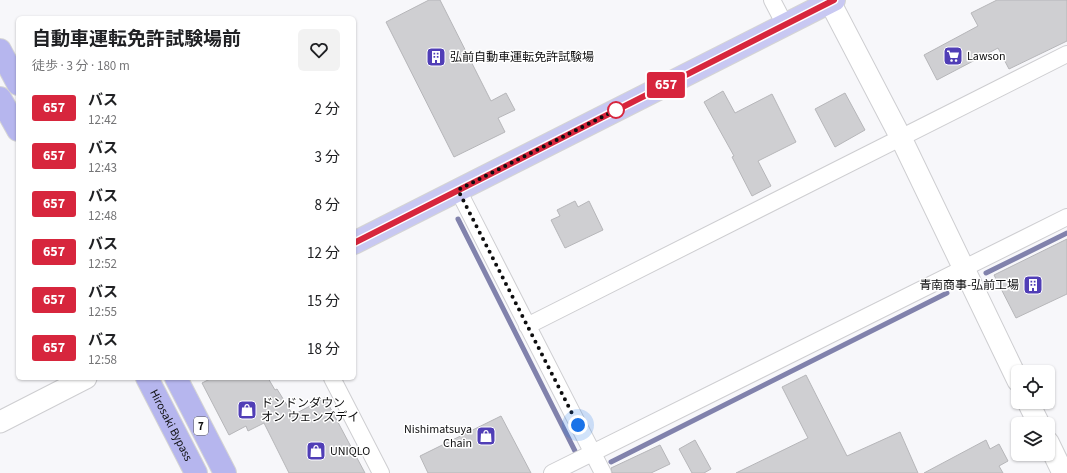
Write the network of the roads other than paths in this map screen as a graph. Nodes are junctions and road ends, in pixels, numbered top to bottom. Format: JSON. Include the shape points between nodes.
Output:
{"nodes":[{"id":1,"x":772,"y":0,"type":"edge"},
{"id":2,"x":832,"y":1,"type":"edge"},
{"id":3,"x":785,"y":25,"type":"junction"},
{"id":4,"x":0,"y":50,"type":"edge"},
{"id":5,"x":1067,"y":54,"type":"edge"},
{"id":6,"x":16,"y":80,"type":"edge"},
{"id":7,"x":0,"y":98,"type":"edge"},
{"id":8,"x":16,"y":126,"type":"edge"},
{"id":9,"x":901,"y":138,"type":"junction"},
{"id":10,"x":458,"y":190,"type":"junction"},
{"id":11,"x":1067,"y":217,"type":"edge"},
{"id":12,"x":356,"y":242,"type":"edge"},
{"id":13,"x":963,"y":268,"type":"junction"},
{"id":14,"x":527,"y":326,"type":"junction"},
{"id":15,"x":1011,"y":367,"type":"edge"},
{"id":16,"x":82,"y":380,"type":"edge"},
{"id":17,"x":148,"y":380,"type":"edge"},
{"id":18,"x":177,"y":380,"type":"edge"},
{"id":19,"x":333,"y":380,"type":"edge"},
{"id":20,"x":0,"y":422,"type":"edge"},
{"id":21,"x":593,"y":454,"type":"junction"},
{"id":22,"x":1055,"y":456,"type":"edge"},
{"id":23,"x":196,"y":473,"type":"edge"},
{"id":24,"x":225,"y":473,"type":"edge"},
{"id":25,"x":381,"y":473,"type":"edge"},
{"id":26,"x":552,"y":473,"type":"edge"},
{"id":27,"x":603,"y":473,"type":"edge"},
{"id":28,"x":1063,"y":473,"type":"edge"}],
"edges":[{"from":1,"to":3,"type":"street"},
{"from":2,"to":3,"type":"main road"},
{"from":2,"to":9,"type":"street"},
{"from":3,"to":10,"type":"main road"},
{"from":4,"to":6,"type":"highway"},
{"from":5,"to":9,"type":"street"},
{"from":7,"to":8,"type":"highway"},
{"from":9,"to":13,"type":"street"},
{"from":9,"to":14,"type":"street"},
{"from":10,"to":12,"type":"main road"},
{"from":10,"to":14,"type":"street"},
{"from":11,"to":13,"type":"street"},
{"from":13,"to":15,"type":"street"},
{"from":13,"to":21,"type":"street"},
{"from":14,"to":21,"type":"street"},
{"from":16,"to":20,"type":"street"},
{"from":17,"to":23,"type":"highway","name":"Hirosaki Bypass","number":"7"},
{"from":18,"to":24,"type":"highway","number":"7"},
{"from":19,"to":25,"type":"street"},
{"from":21,"to":26,"type":"street"},
{"from":21,"to":27,"type":"street"},
{"from":22,"to":28,"type":"street"}]}
